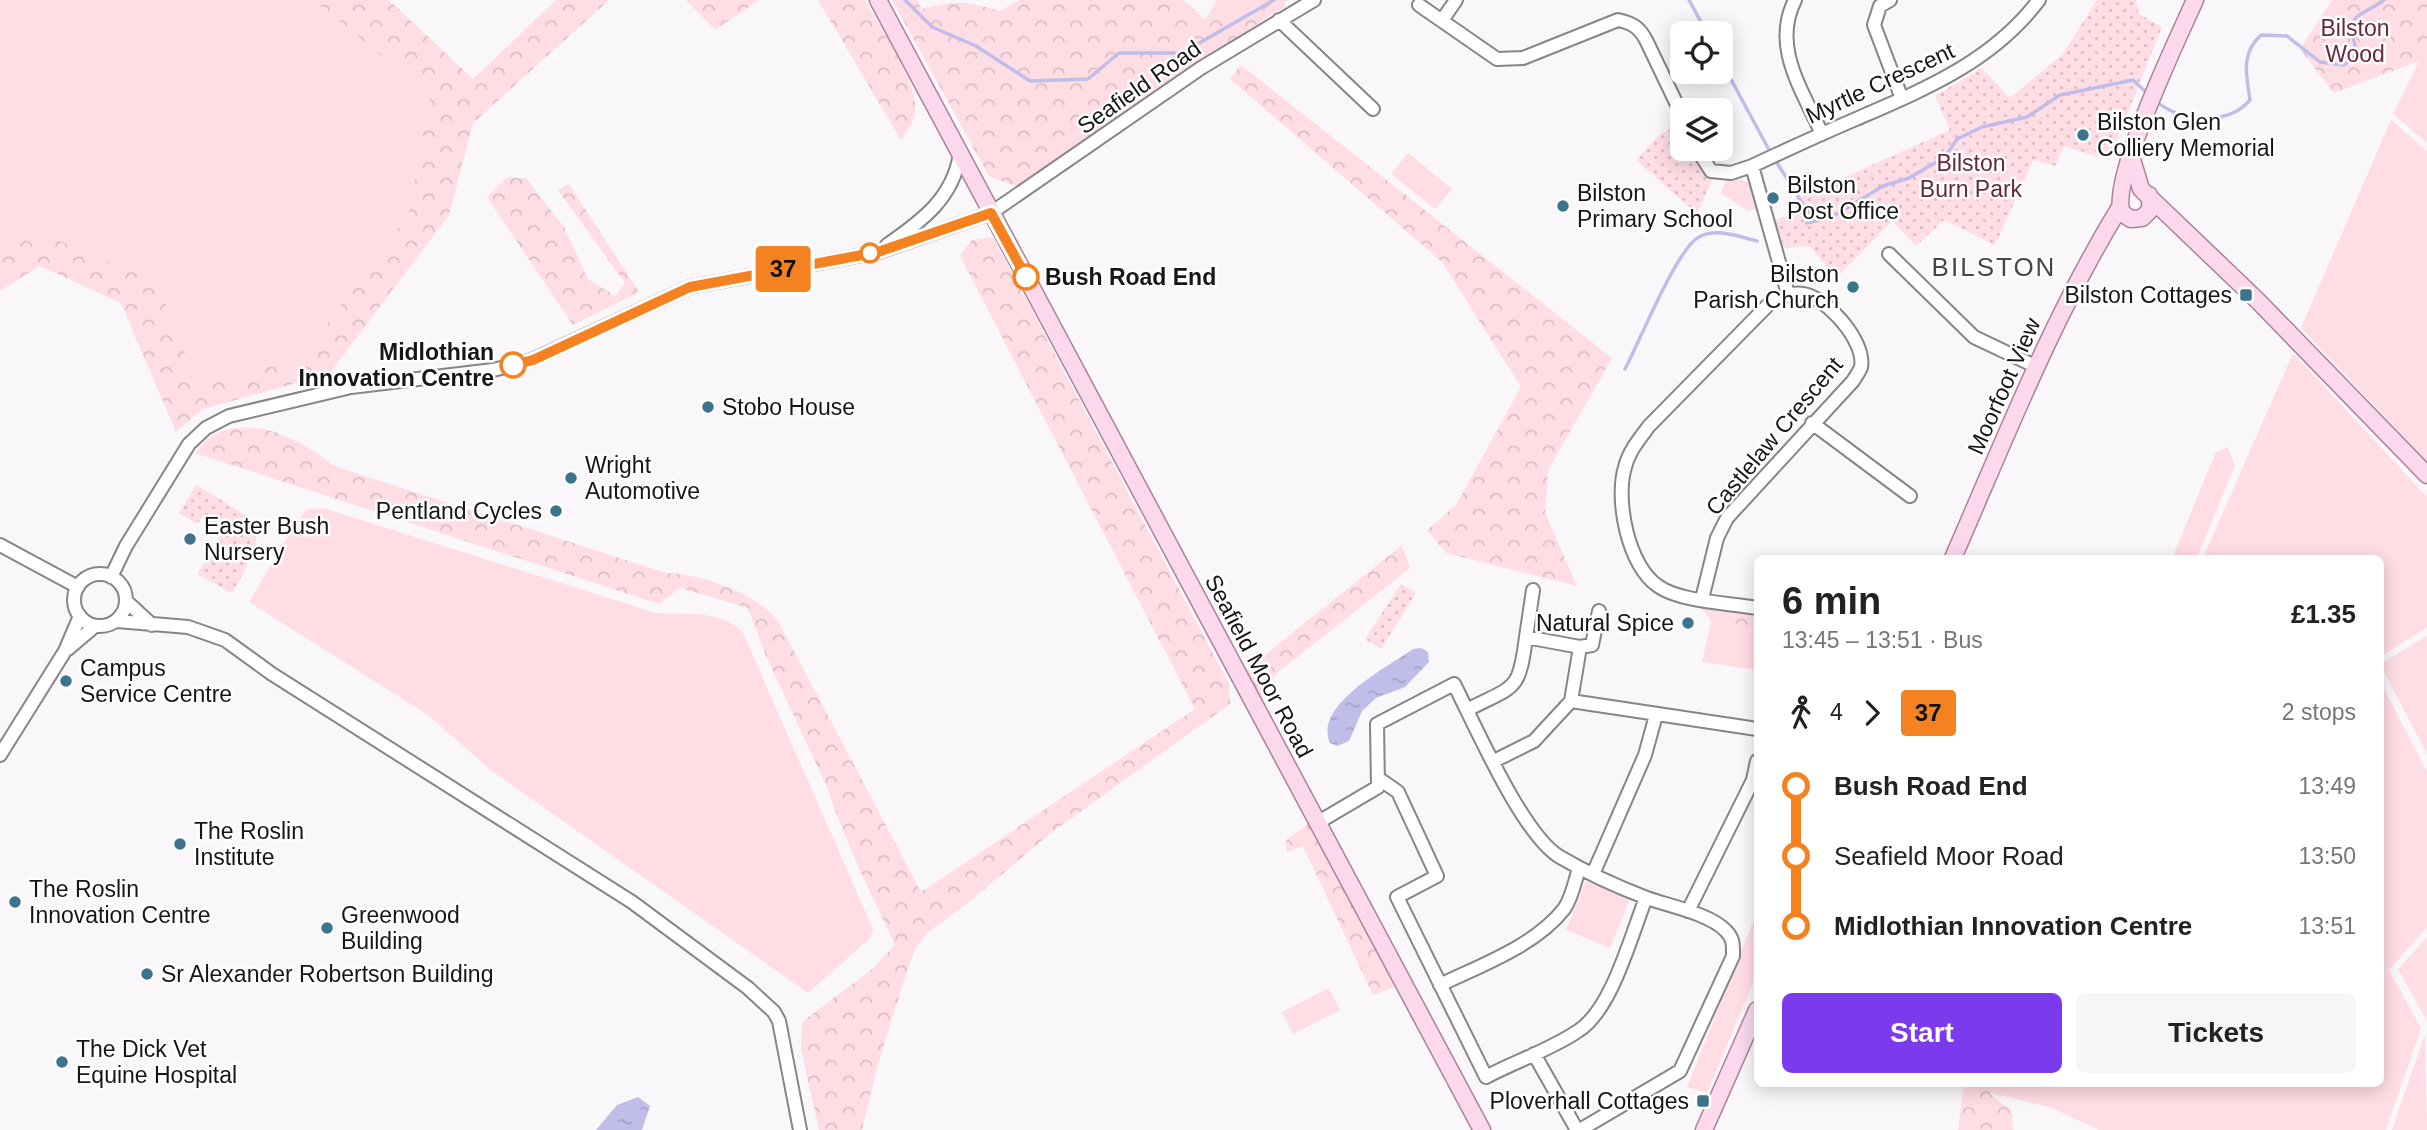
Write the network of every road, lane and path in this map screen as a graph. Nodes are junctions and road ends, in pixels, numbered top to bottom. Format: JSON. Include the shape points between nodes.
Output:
{"nodes":[{"id":1,"x":878,"y":0,"type":"edge"},
{"id":2,"x":1314,"y":0,"type":"edge"},
{"id":3,"x":1456,"y":0,"type":"edge"},
{"id":4,"x":1795,"y":0,"type":"edge"},
{"id":5,"x":1890,"y":0,"type":"edge"},
{"id":6,"x":2039,"y":0,"type":"edge"},
{"id":7,"x":2195,"y":0,"type":"edge"},
{"id":8,"x":1419,"y":5,"type":"dead end"},
{"id":9,"x":1443,"y":19,"type":"junction"},
{"id":10,"x":1279,"y":20,"type":"junction"},
{"id":11,"x":1674,"y":98,"type":"edge"},
{"id":12,"x":1902,"y":99,"type":"junction"},
{"id":13,"x":1373,"y":108,"type":"dead end"},
{"id":14,"x":1822,"y":134,"type":"junction"},
{"id":15,"x":960,"y":153,"type":"junction"},
{"id":16,"x":2131,"y":156,"type":"junction"},
{"id":17,"x":1705,"y":161,"type":"edge"},
{"id":18,"x":1752,"y":166,"type":"junction"},
{"id":19,"x":2145,"y":192,"type":"junction"},
{"id":20,"x":2130,"y":210,"type":"junction"},
{"id":21,"x":991,"y":213,"type":"junction"},
{"id":22,"x":2178,"y":224,"type":"junction"},
{"id":23,"x":878,"y":252,"type":"junction"},
{"id":24,"x":1889,"y":254,"type":"dead end"},
{"id":25,"x":1788,"y":294,"type":"junction"},
{"id":26,"x":2035,"y":366,"type":"junction"},
{"id":27,"x":1812,"y":423,"type":"junction"},
{"id":28,"x":2427,"y":475,"type":"edge"},
{"id":29,"x":1910,"y":496,"type":"dead end"},
{"id":30,"x":0,"y":545,"type":"edge"},
{"id":31,"x":1954,"y":555,"type":"edge"},
{"id":32,"x":111,"y":577,"type":"junction"},
{"id":33,"x":78,"y":587,"type":"junction"},
{"id":34,"x":1533,"y":590,"type":"dead end"},
{"id":35,"x":1702,"y":599,"type":"junction"},
{"id":36,"x":126,"y":601,"type":"junction"},
{"id":37,"x":1754,"y":608,"type":"edge"},
{"id":38,"x":1599,"y":611,"type":"dead end"},
{"id":39,"x":80,"y":616,"type":"junction"},
{"id":40,"x":117,"y":621,"type":"junction"},
{"id":41,"x":95,"y":626,"type":"junction"},
{"id":42,"x":153,"y":626,"type":"junction"},
{"id":43,"x":1527,"y":638,"type":"junction"},
{"id":44,"x":1580,"y":647,"type":"junction"},
{"id":45,"x":65,"y":651,"type":"junction"},
{"id":46,"x":1571,"y":701,"type":"junction"},
{"id":47,"x":1468,"y":710,"type":"junction"},
{"id":48,"x":1656,"y":715,"type":"junction"},
{"id":49,"x":1754,"y":729,"type":"edge"},
{"id":50,"x":0,"y":755,"type":"edge"},
{"id":51,"x":1494,"y":761,"type":"junction"},
{"id":52,"x":1754,"y":775,"type":"edge"},
{"id":53,"x":1378,"y":778,"type":"junction"},
{"id":54,"x":1317,"y":823,"type":"junction"},
{"id":55,"x":1579,"y":868,"type":"junction"},
{"id":56,"x":1593,"y":874,"type":"junction"},
{"id":57,"x":1646,"y":898,"type":"junction"},
{"id":58,"x":1688,"y":911,"type":"junction"},
{"id":59,"x":1440,"y":985,"type":"junction"},
{"id":60,"x":1754,"y":1017,"type":"edge"},
{"id":61,"x":1534,"y":1054,"type":"junction"},
{"id":62,"x":800,"y":1130,"type":"edge"},
{"id":63,"x":1482,"y":1130,"type":"edge"},
{"id":64,"x":1579,"y":1130,"type":"edge"},
{"id":65,"x":1704,"y":1130,"type":"edge"}],
"edges":[{"from":1,"to":15,"type":"main road","name":"Seafield Moor Road"},
{"from":2,"to":10,"type":"street","name":"Seafield Road"},
{"from":3,"to":9,"type":"street"},
{"from":4,"to":14,"type":"street","via":[[1783,33],[1786,54]]},
{"from":5,"to":12,"type":"street","via":[[1880,6],[1874,25]]},
{"from":6,"to":12,"type":"street","name":"Myrtle Crescent","via":[[2023,21],[1969,66]]},
{"from":7,"to":16,"type":"main road"},
{"from":8,"to":9,"type":"street"},
{"from":9,"to":11,"type":"street","via":[[1497,59],[1523,58],[1618,20],[1630,22],[1640,28]]},
{"from":10,"to":13,"type":"street"},
{"from":10,"to":21,"type":"street","name":"Seafield Road","via":[[1201,68]]},
{"from":12,"to":14,"type":"street","name":"Myrtle Crescent"},
{"from":14,"to":18,"type":"street","name":"Myrtle Crescent"},
{"from":15,"to":21,"type":"main road","name":"Seafield Moor Road"},
{"from":15,"to":23,"type":"street","via":[[957,175],[939,202],[912,229]]},
{"from":16,"to":19,"type":"main road"},
{"from":16,"to":20,"type":"main road"},
{"from":17,"to":18,"type":"street","name":"Myrtle Crescent","via":[[1711,171],[1721,174]]},
{"from":18,"to":25,"type":"street"},
{"from":19,"to":20,"type":"main road","name":"Moorfoot View","via":[[2133,188]]},
{"from":19,"to":20,"type":"main road","via":[[2152,202]]},
{"from":19,"to":22,"type":"main road"},
{"from":20,"to":22,"type":"main road"},
{"from":20,"to":26,"type":"main road","name":"Moorfoot View","via":[[2103,236],[2082,270]]},
{"from":21,"to":23,"type":"street","name":"Seafield Road"},
{"from":21,"to":54,"type":"main road","name":"Seafield Moor Road"},
{"from":22,"to":28,"type":"main road"},
{"from":23,"to":32,"type":"street","name":"Seafield Road","via":[[690,287],[533,360],[493,370],[351,387],[229,416],[189,444]]},
{"from":24,"to":26,"type":"street","via":[[1975,337]]},
{"from":25,"to":27,"type":"street","name":"Castlelaw Crescent","via":[[1819,299],[1857,341],[1860,354],[1861,367],[1853,381]]},
{"from":25,"to":35,"type":"street","via":[[1771,302],[1649,426],[1625,467],[1624,515],[1631,546],[1645,573],[1657,586]]},
{"from":26,"to":31,"type":"main road","name":"Moorfoot View"},
{"from":27,"to":29,"type":"street"},
{"from":27,"to":35,"type":"street","name":"Castlelaw Crescent","via":[[1727,518],[1717,538]]},
{"from":30,"to":33,"type":"street"},
{"from":32,"to":33,"type":"street","via":[[89,577]]},
{"from":32,"to":36,"type":"street","via":[[124,589]]},
{"from":33,"to":39,"type":"street","via":[[74,603]]},
{"from":34,"to":43,"type":"street"},
{"from":35,"to":37,"type":"street"},
{"from":36,"to":40,"type":"street"},
{"from":36,"to":42,"type":"street"},
{"from":38,"to":44,"type":"street","via":[[1592,645]]},
{"from":39,"to":41,"type":"street"},
{"from":39,"to":45,"type":"street"},
{"from":40,"to":41,"type":"street"},
{"from":40,"to":42,"type":"street"},
{"from":41,"to":45,"type":"street"},
{"from":42,"to":62,"type":"street","via":[[188,628],[225,640],[621,895],[748,988],[779,1021]]},
{"from":43,"to":44,"type":"street"},
{"from":43,"to":47,"type":"street","via":[[1516,684]]},
{"from":44,"to":46,"type":"street"},
{"from":45,"to":50,"type":"street"},
{"from":46,"to":48,"type":"street"},
{"from":46,"to":51,"type":"street","via":[[1534,741]]},
{"from":47,"to":51,"type":"street"},
{"from":47,"to":53,"type":"street","via":[[1454,684],[1377,724]]},
{"from":48,"to":49,"type":"street"},
{"from":48,"to":56,"type":"street","via":[[1646,755]]},
{"from":51,"to":55,"type":"street","via":[[1534,830],[1556,855]]},
{"from":52,"to":58,"type":"street"},
{"from":53,"to":54,"type":"street","via":[[1378,787]]},
{"from":53,"to":59,"type":"street","via":[[1398,792],[1437,876],[1397,897]]},
{"from":54,"to":63,"type":"main road","name":"Seafield Moor Road"},
{"from":55,"to":56,"type":"street"},
{"from":55,"to":59,"type":"street","via":[[1566,906],[1548,926],[1502,956]]},
{"from":56,"to":57,"type":"street"},
{"from":57,"to":58,"type":"street"},
{"from":57,"to":61,"type":"street","via":[[1594,1018]]},
{"from":58,"to":64,"type":"street","via":[[1726,929],[1734,942],[1732,956],[1680,1071]]},
{"from":59,"to":61,"type":"street","via":[[1486,1077]]},
{"from":60,"to":65,"type":"main road"},
{"from":61,"to":64,"type":"street"}]}
